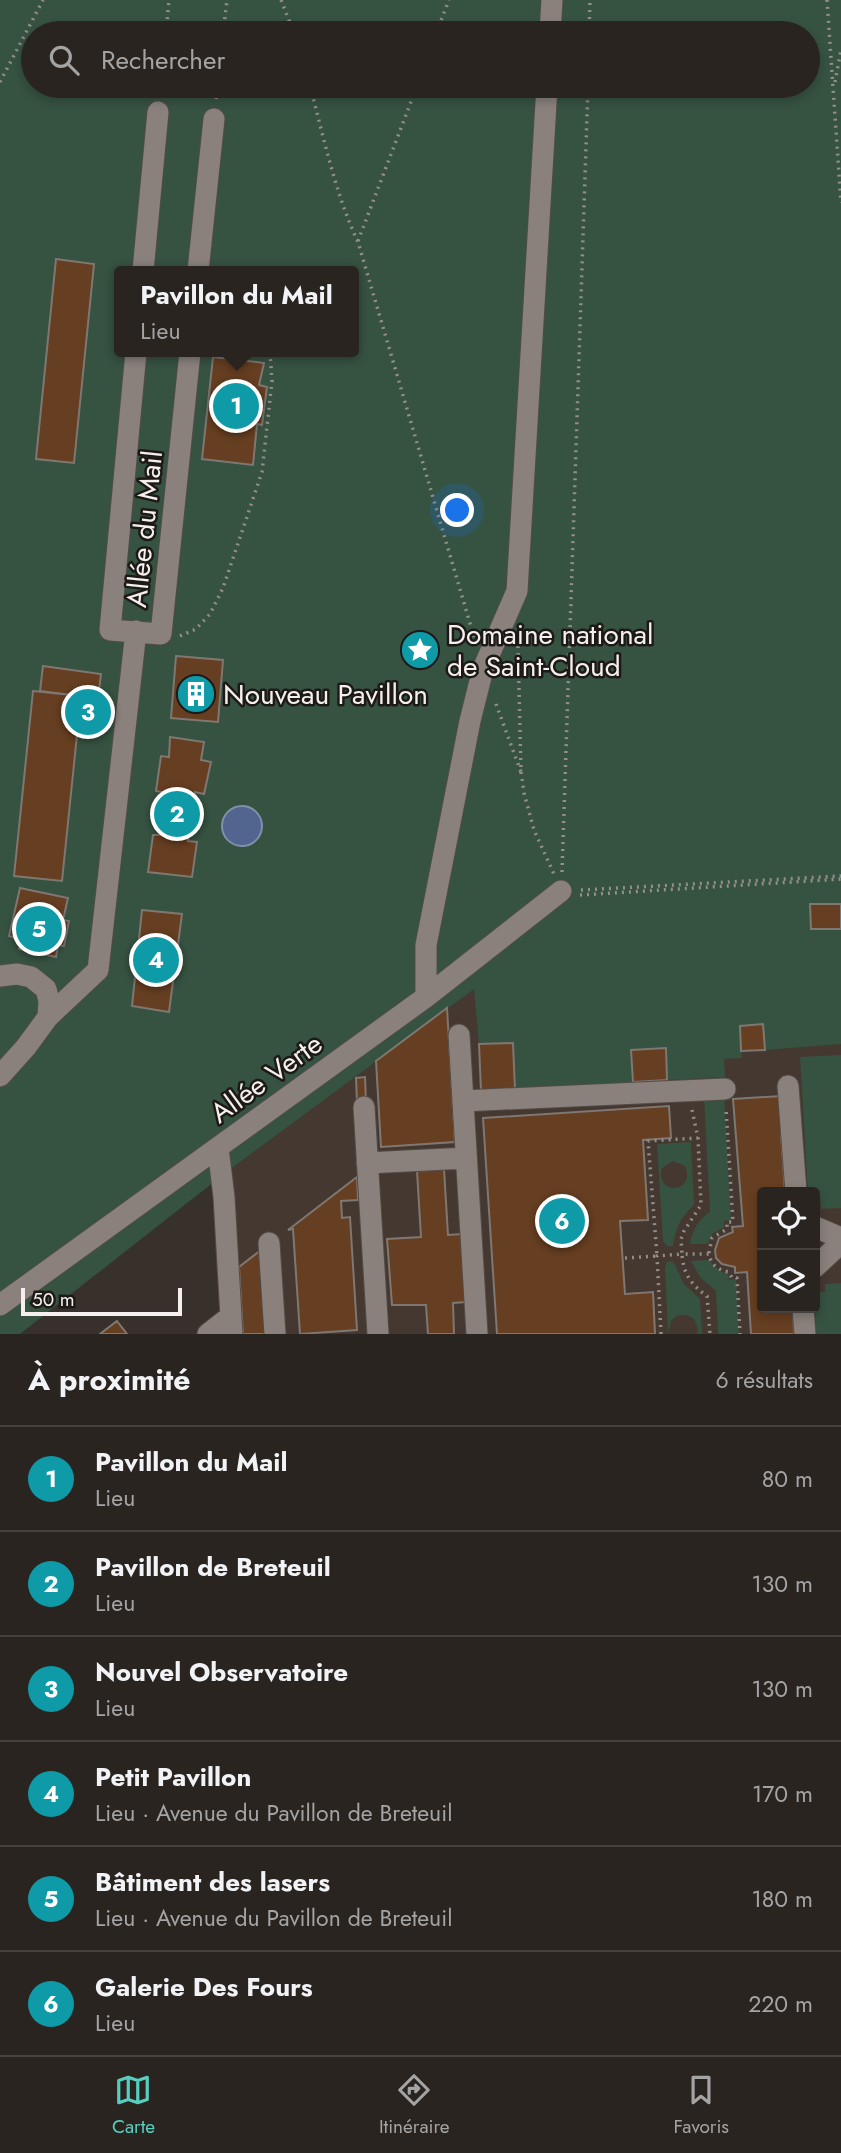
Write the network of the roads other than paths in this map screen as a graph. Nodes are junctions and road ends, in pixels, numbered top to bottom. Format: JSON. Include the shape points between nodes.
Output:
{"nodes":[{"id":1,"x":552,"y":0,"type":"edge"},
{"id":2,"x":551,"y":21,"type":"edge"},
{"id":3,"x":546,"y":98,"type":"edge"},
{"id":4,"x":158,"y":113,"type":"dead end"},
{"id":5,"x":214,"y":119,"type":"dead end"},
{"id":6,"x":143,"y":266,"type":"edge"},
{"id":7,"x":199,"y":266,"type":"edge"},
{"id":8,"x":136,"y":357,"type":"edge"},
{"id":9,"x":189,"y":357,"type":"edge"},
{"id":10,"x":136,"y":631,"type":"junction"},
{"id":11,"x":562,"y":891,"type":"road end"},
{"id":12,"x":0,"y":976,"type":"edge"},
{"id":13,"x":426,"y":997,"type":"junction"},
{"id":14,"x":48,"y":1017,"type":"junction"},
{"id":15,"x":459,"y":1035,"type":"dead end"},
{"id":16,"x":0,"y":1076,"type":"edge"},
{"id":17,"x":788,"y":1086,"type":"dead end"},
{"id":18,"x":725,"y":1089,"type":"road end"},
{"id":19,"x":463,"y":1101,"type":"junction"},
{"id":20,"x":363,"y":1107,"type":"dead end"},
{"id":21,"x":218,"y":1148,"type":"junction"},
{"id":22,"x":466,"y":1158,"type":"junction"},
{"id":23,"x":367,"y":1163,"type":"junction"},
{"id":24,"x":796,"y":1187,"type":"edge"},
{"id":25,"x":820,"y":1230,"type":"edge"},
{"id":26,"x":841,"y":1241,"type":"edge"},
{"id":27,"x":269,"y":1243,"type":"dead end"},
{"id":28,"x":820,"y":1262,"type":"edge"},
{"id":29,"x":0,"y":1305,"type":"edge"},
{"id":30,"x":803,"y":1313,"type":"edge"},
{"id":31,"x":231,"y":1325,"type":"edge"},
{"id":32,"x":208,"y":1334,"type":"edge"},
{"id":33,"x":275,"y":1334,"type":"edge"},
{"id":34,"x":378,"y":1334,"type":"edge"},
{"id":35,"x":477,"y":1334,"type":"edge"},
{"id":36,"x":804,"y":1334,"type":"edge"}],
"edges":[{"from":1,"to":2,"type":"street"},
{"from":3,"to":13,"type":"street","via":[[517,591],[483,669],[470,721],[426,945]]},
{"from":4,"to":6,"type":"street"},
{"from":5,"to":7,"type":"street"},
{"from":8,"to":10,"type":"street","name":"Allée du Mail","via":[[110,630]]},
{"from":9,"to":10,"type":"street","name":"Allée du Mail","via":[[161,634]]},
{"from":10,"to":14,"type":"street","via":[[98,970]]},
{"from":11,"to":13,"type":"street","name":"Allée Verte"},
{"from":12,"to":14,"type":"street","via":[[30,977],[46,989]]},
{"from":13,"to":21,"type":"street","name":"Allée Verte"},
{"from":14,"to":16,"type":"street"},
{"from":15,"to":19,"type":"street"},
{"from":17,"to":24,"type":"street"},
{"from":18,"to":19,"type":"street"},
{"from":19,"to":22,"type":"street"},
{"from":20,"to":23,"type":"street"},
{"from":21,"to":29,"type":"street","name":"Allée Verte"},
{"from":21,"to":31,"type":"street"},
{"from":22,"to":23,"type":"street"},
{"from":22,"to":35,"type":"street"},
{"from":23,"to":34,"type":"street"},
{"from":25,"to":26,"type":"street"},
{"from":26,"to":28,"type":"street"},
{"from":27,"to":33,"type":"street"},
{"from":30,"to":36,"type":"street"},
{"from":31,"to":32,"type":"street"}]}
